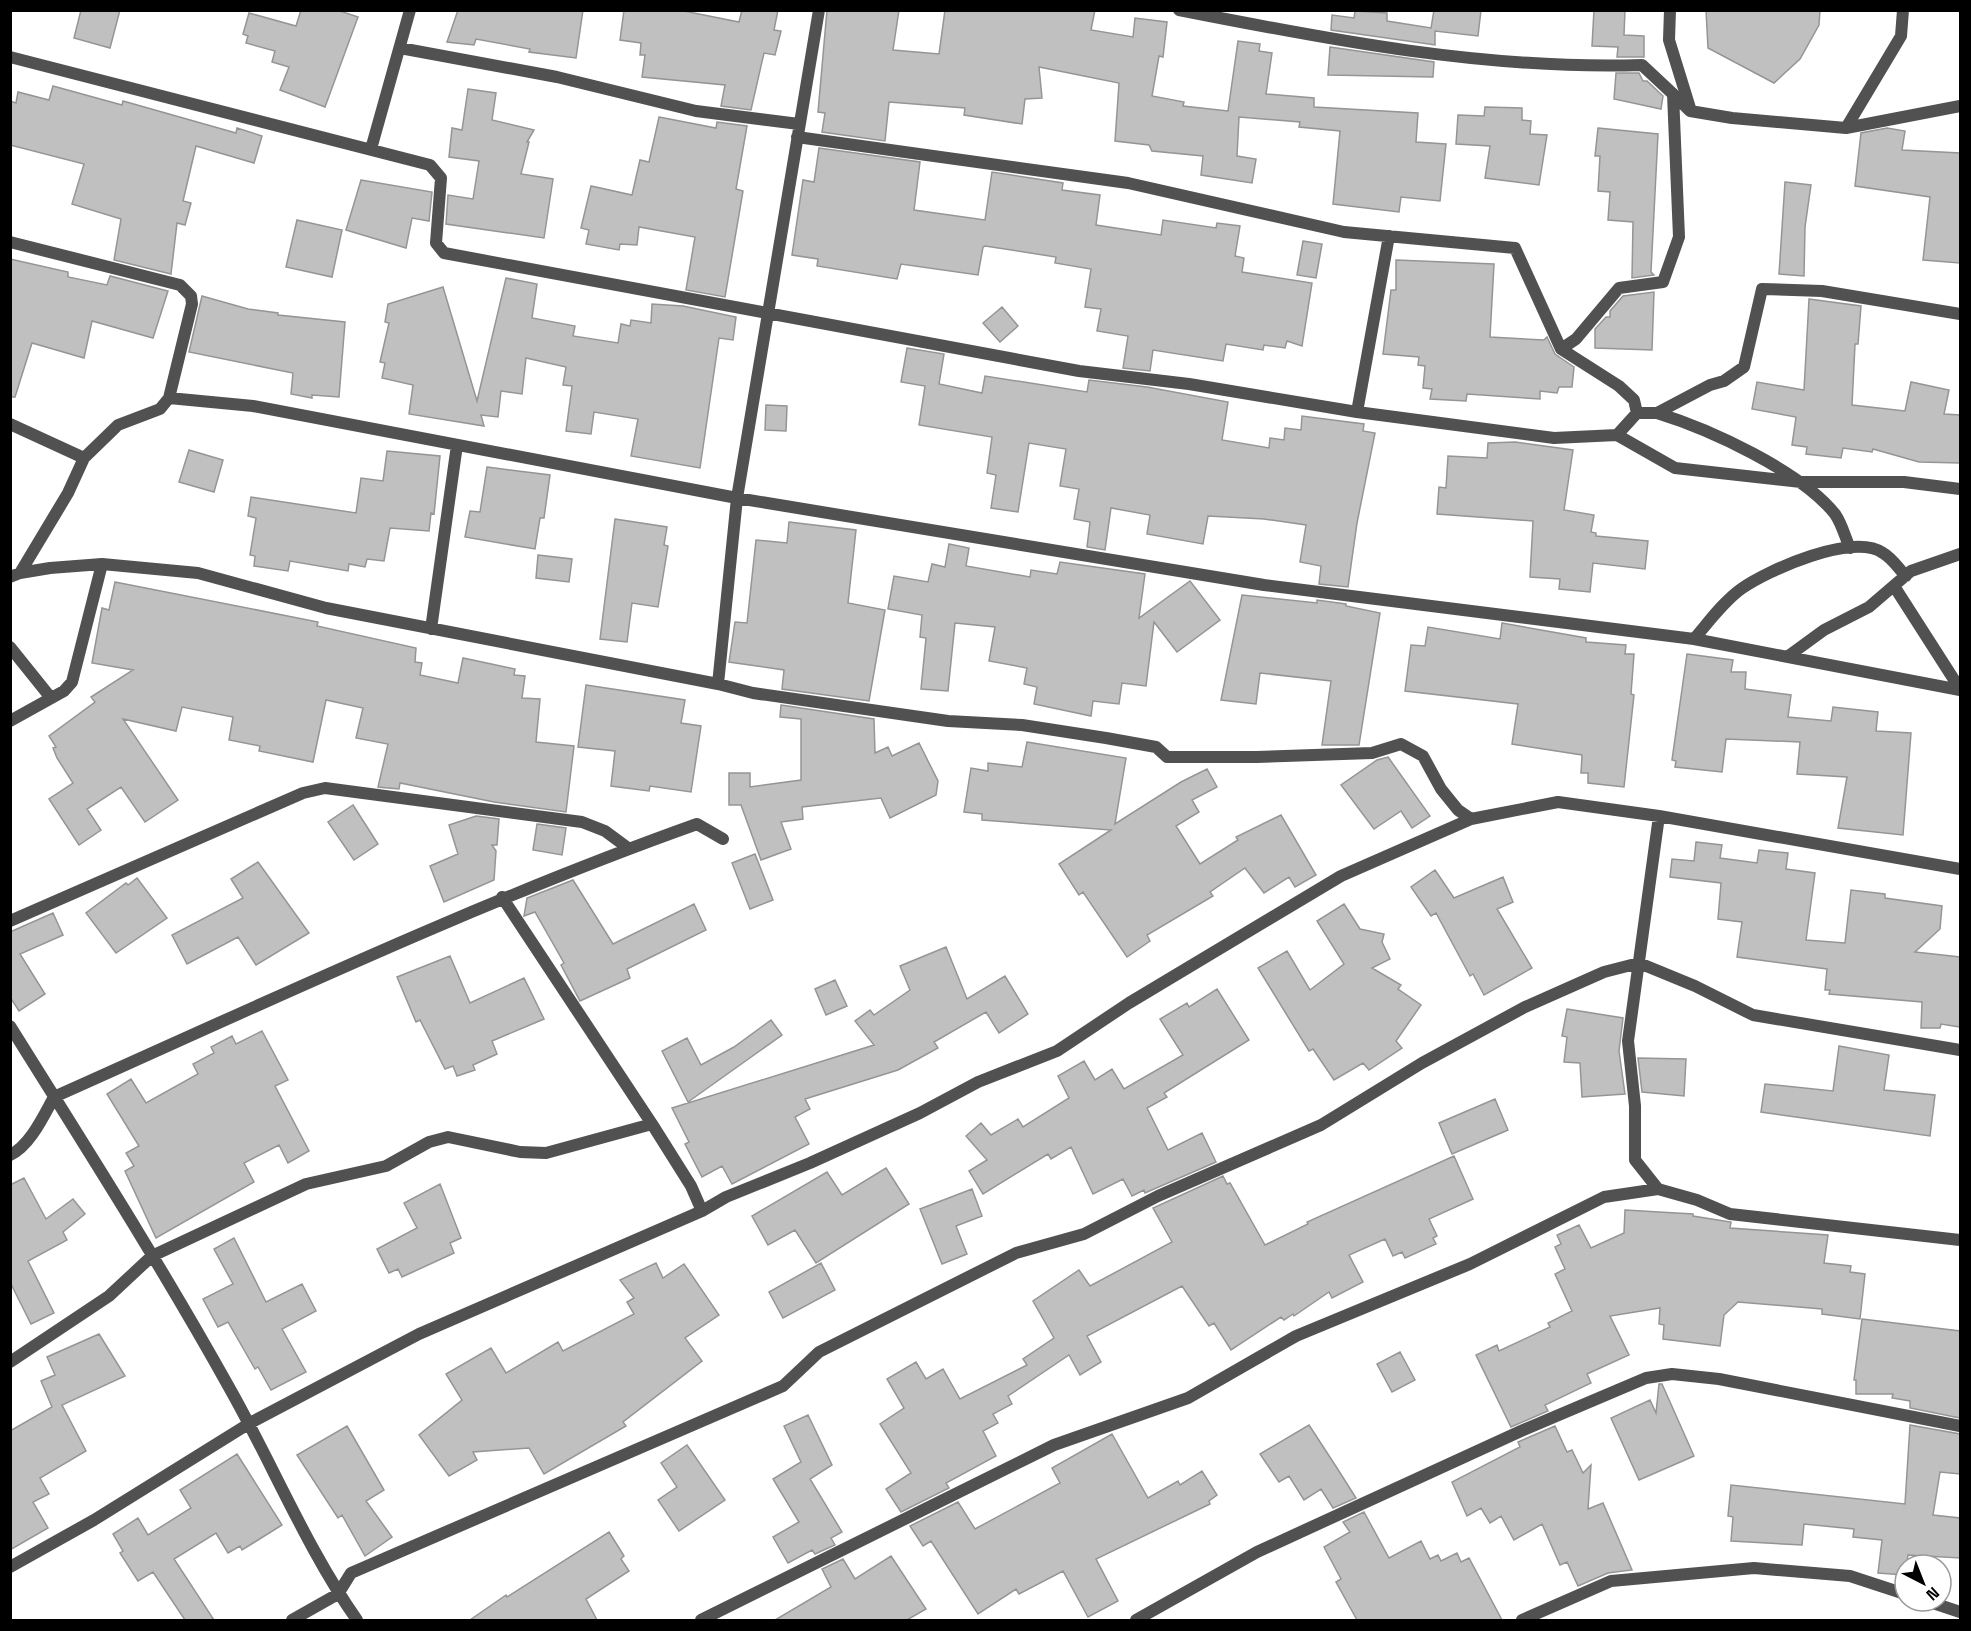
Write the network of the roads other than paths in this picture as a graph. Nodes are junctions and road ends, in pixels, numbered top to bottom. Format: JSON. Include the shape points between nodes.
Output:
{"nodes":[{"id":1,"x":410,"y":10,"type":"edge"},
{"id":2,"x":819,"y":10,"type":"edge"},
{"id":3,"x":1179,"y":10,"type":"edge"},
{"id":4,"x":1670,"y":10,"type":"edge"},
{"id":5,"x":1903,"y":10,"type":"edge"},
{"id":6,"x":400,"y":48,"type":"junction"},
{"id":7,"x":10,"y":57,"type":"edge"},
{"id":8,"x":1673,"y":94,"type":"junction"},
{"id":9,"x":1960,"y":106,"type":"edge"},
{"id":10,"x":1690,"y":111,"type":"junction"},
{"id":11,"x":799,"y":124,"type":"junction"},
{"id":12,"x":1846,"y":128,"type":"junction"},
{"id":13,"x":797,"y":137,"type":"junction"},
{"id":14,"x":371,"y":149,"type":"junction"},
{"id":15,"x":1389,"y":236,"type":"junction"},
{"id":16,"x":10,"y":242,"type":"edge"},
{"id":17,"x":769,"y":314,"type":"junction"},
{"id":18,"x":1960,"y":314,"type":"edge"},
{"id":19,"x":1561,"y":350,"type":"junction"},
{"id":20,"x":169,"y":398,"type":"junction"},
{"id":21,"x":1357,"y":412,"type":"junction"},
{"id":22,"x":1657,"y":412,"type":"junction"},
{"id":23,"x":1637,"y":413,"type":"junction"},
{"id":24,"x":10,"y":424,"type":"edge"},
{"id":25,"x":1617,"y":435,"type":"junction"},
{"id":26,"x":457,"y":445,"type":"junction"},
{"id":27,"x":84,"y":458,"type":"junction"},
{"id":28,"x":1801,"y":482,"type":"junction"},
{"id":29,"x":1960,"y":489,"type":"edge"},
{"id":30,"x":737,"y":498,"type":"junction"},
{"id":31,"x":1850,"y":548,"type":"junction"},
{"id":32,"x":1960,"y":554,"type":"edge"},
{"id":33,"x":102,"y":564,"type":"junction"},
{"id":34,"x":15,"y":575,"type":"edge"},
{"id":35,"x":1906,"y":576,"type":"junction"},
{"id":36,"x":1894,"y":586,"type":"junction"},
{"id":37,"x":431,"y":629,"type":"junction"},
{"id":38,"x":1694,"y":639,"type":"junction"},
{"id":39,"x":10,"y":647,"type":"edge"},
{"id":40,"x":1787,"y":657,"type":"junction"},
{"id":41,"x":718,"y":684,"type":"junction"},
{"id":42,"x":1960,"y":690,"type":"edge"},
{"id":43,"x":51,"y":699,"type":"junction"},
{"id":44,"x":10,"y":721,"type":"edge"},
{"id":45,"x":1659,"y":816,"type":"junction"},
{"id":46,"x":1471,"y":819,"type":"junction"},
{"id":47,"x":723,"y":839,"type":"dead end"},
{"id":48,"x":628,"y":848,"type":"junction"},
{"id":49,"x":1960,"y":869,"type":"edge"},
{"id":50,"x":502,"y":897,"type":"junction"},
{"id":51,"x":10,"y":921,"type":"edge"},
{"id":52,"x":1639,"y":963,"type":"junction"},
{"id":53,"x":10,"y":1026,"type":"edge"},
{"id":54,"x":1960,"y":1050,"type":"edge"},
{"id":55,"x":54,"y":1096,"type":"junction"},
{"id":56,"x":652,"y":1124,"type":"junction"},
{"id":57,"x":10,"y":1155,"type":"edge"},
{"id":58,"x":1658,"y":1189,"type":"junction"},
{"id":59,"x":702,"y":1211,"type":"junction"},
{"id":60,"x":1960,"y":1240,"type":"edge"},
{"id":61,"x":152,"y":1256,"type":"junction"},
{"id":62,"x":10,"y":1362,"type":"edge"},
{"id":63,"x":250,"y":1423,"type":"junction"},
{"id":64,"x":1960,"y":1426,"type":"edge"},
{"id":65,"x":10,"y":1567,"type":"edge"},
{"id":66,"x":1893,"y":1590,"type":"edge"},
{"id":67,"x":338,"y":1594,"type":"junction"},
{"id":68,"x":1960,"y":1613,"type":"edge"},
{"id":69,"x":292,"y":1620,"type":"edge"},
{"id":70,"x":357,"y":1620,"type":"edge"},
{"id":71,"x":701,"y":1620,"type":"edge"},
{"id":72,"x":1136,"y":1620,"type":"edge"},
{"id":73,"x":1522,"y":1620,"type":"edge"},
{"id":74,"x":1953,"y":1620,"type":"edge"}],
"edges":[{"from":1,"to":6,"type":"street"},
{"from":2,"to":11,"type":"street"},
{"from":3,"to":8,"type":"street","via":[[1294,33],[1473,59],[1569,66],[1642,65]]},
{"from":4,"to":10,"type":"street","via":[[1669,39]]},
{"from":5,"to":12,"type":"street","via":[[1901,36]]},
{"from":6,"to":11,"type":"street","via":[[557,76],[696,111]]},
{"from":6,"to":14,"type":"street"},
{"from":7,"to":14,"type":"street"},
{"from":8,"to":10,"type":"street"},
{"from":8,"to":19,"type":"street","via":[[1679,237],[1664,282],[1619,288],[1576,339]]},
{"from":9,"to":12,"type":"street"},
{"from":10,"to":12,"type":"street"},
{"from":11,"to":13,"type":"street"},
{"from":13,"to":15,"type":"street","via":[[1128,183],[1344,232]]},
{"from":13,"to":17,"type":"street"},
{"from":14,"to":17,"type":"street","via":[[430,165],[437,171],[442,188],[436,243],[444,253]]},
{"from":15,"to":19,"type":"street","via":[[1515,248]]},
{"from":15,"to":21,"type":"street"},
{"from":16,"to":20,"type":"street","via":[[180,285],[186,290],[192,304]]},
{"from":17,"to":21,"type":"street","via":[[1078,371],[1189,384]]},
{"from":17,"to":30,"type":"street"},
{"from":18,"to":22,"type":"street","via":[[1822,291],[1762,289],[1744,367],[1724,381]]},
{"from":19,"to":23,"type":"street","via":[[1619,386],[1634,400]]},
{"from":20,"to":26,"type":"street","via":[[253,406]]},
{"from":20,"to":27,"type":"street","via":[[160,409],[118,425]]},
{"from":21,"to":25,"type":"street","via":[[1554,438]]},
{"from":22,"to":23,"type":"street"},
{"from":22,"to":28,"type":"street","via":[[1700,426]]},
{"from":23,"to":25,"type":"street"},
{"from":24,"to":27,"type":"street"},
{"from":25,"to":28,"type":"street","via":[[1675,468]]},
{"from":26,"to":30,"type":"street"},
{"from":26,"to":37,"type":"street"},
{"from":27,"to":34,"type":"street","via":[[68,493]]},
{"from":28,"to":29,"type":"street","via":[[1904,482]]},
{"from":28,"to":31,"type":"street","via":[[1837,517]]},
{"from":30,"to":38,"type":"street","via":[[1264,585]]},
{"from":30,"to":41,"type":"street"},
{"from":31,"to":35,"type":"street","via":[[1861,546],[1883,552]]},
{"from":31,"to":38,"type":"street","via":[[1804,559],[1765,575],[1740,590]]},
{"from":32,"to":35,"type":"street"},
{"from":33,"to":34,"type":"street"},
{"from":33,"to":37,"type":"street","via":[[198,573],[326,608]]},
{"from":33,"to":43,"type":"street","via":[[76,674],[64,691]]},
{"from":35,"to":36,"type":"street"},
{"from":36,"to":40,"type":"street","via":[[1869,607],[1824,630]]},
{"from":36,"to":42,"type":"street"},
{"from":37,"to":41,"type":"street"},
{"from":38,"to":40,"type":"street"},
{"from":39,"to":43,"type":"street"},
{"from":40,"to":42,"type":"street"},
{"from":41,"to":46,"type":"street","via":[[753,693],[948,721],[1022,725],[1106,738],[1156,747],[1167,757],[1372,753],[1401,744],[1423,756],[1441,789]]},
{"from":43,"to":44,"type":"street"},
{"from":45,"to":46,"type":"street","via":[[1558,802]]},
{"from":45,"to":49,"type":"street"},
{"from":45,"to":52,"type":"street"},
{"from":46,"to":59,"type":"street","via":[[1341,876],[1129,1003],[1057,1051],[978,1082],[920,1113]]},
{"from":47,"to":48,"type":"street","via":[[697,824]]},
{"from":48,"to":50,"type":"street"},
{"from":48,"to":51,"type":"street","via":[[605,831],[582,822],[324,788],[303,793]]},
{"from":50,"to":55,"type":"street"},
{"from":50,"to":56,"type":"street"},
{"from":52,"to":54,"type":"street","via":[[1753,1015]]},
{"from":52,"to":58,"type":"street","via":[[1628,1041],[1635,1106],[1635,1160]]},
{"from":52,"to":67,"type":"street","via":[[1604,972],[1526,1007],[1422,1063],[1321,1125],[1158,1196],[1084,1234],[1016,1253],[819,1352],[783,1386],[351,1573]]},
{"from":53,"to":55,"type":"street"},
{"from":55,"to":57,"type":"street","via":[[38,1124],[17,1152]]},
{"from":55,"to":61,"type":"street"},
{"from":56,"to":59,"type":"street"},
{"from":56,"to":61,"type":"street","via":[[546,1153],[520,1152],[448,1137],[429,1142],[386,1166],[306,1184]]},
{"from":58,"to":60,"type":"street","via":[[1730,1214]]},
{"from":58,"to":71,"type":"street","via":[[1604,1197],[1470,1264],[1296,1336],[1188,1398],[1054,1445]]},
{"from":59,"to":63,"type":"street","via":[[419,1334]]},
{"from":61,"to":62,"type":"street","via":[[110,1296]]},
{"from":61,"to":63,"type":"street"},
{"from":63,"to":65,"type":"street"},
{"from":63,"to":67,"type":"street"},
{"from":64,"to":72,"type":"street","via":[[1719,1379],[1672,1374],[1646,1378],[1257,1552]]},
{"from":66,"to":73,"type":"street","via":[[1850,1576],[1754,1568],[1611,1581]]},
{"from":67,"to":69,"type":"street"},
{"from":67,"to":70,"type":"street"},
{"from":68,"to":74,"type":"street"}]}
